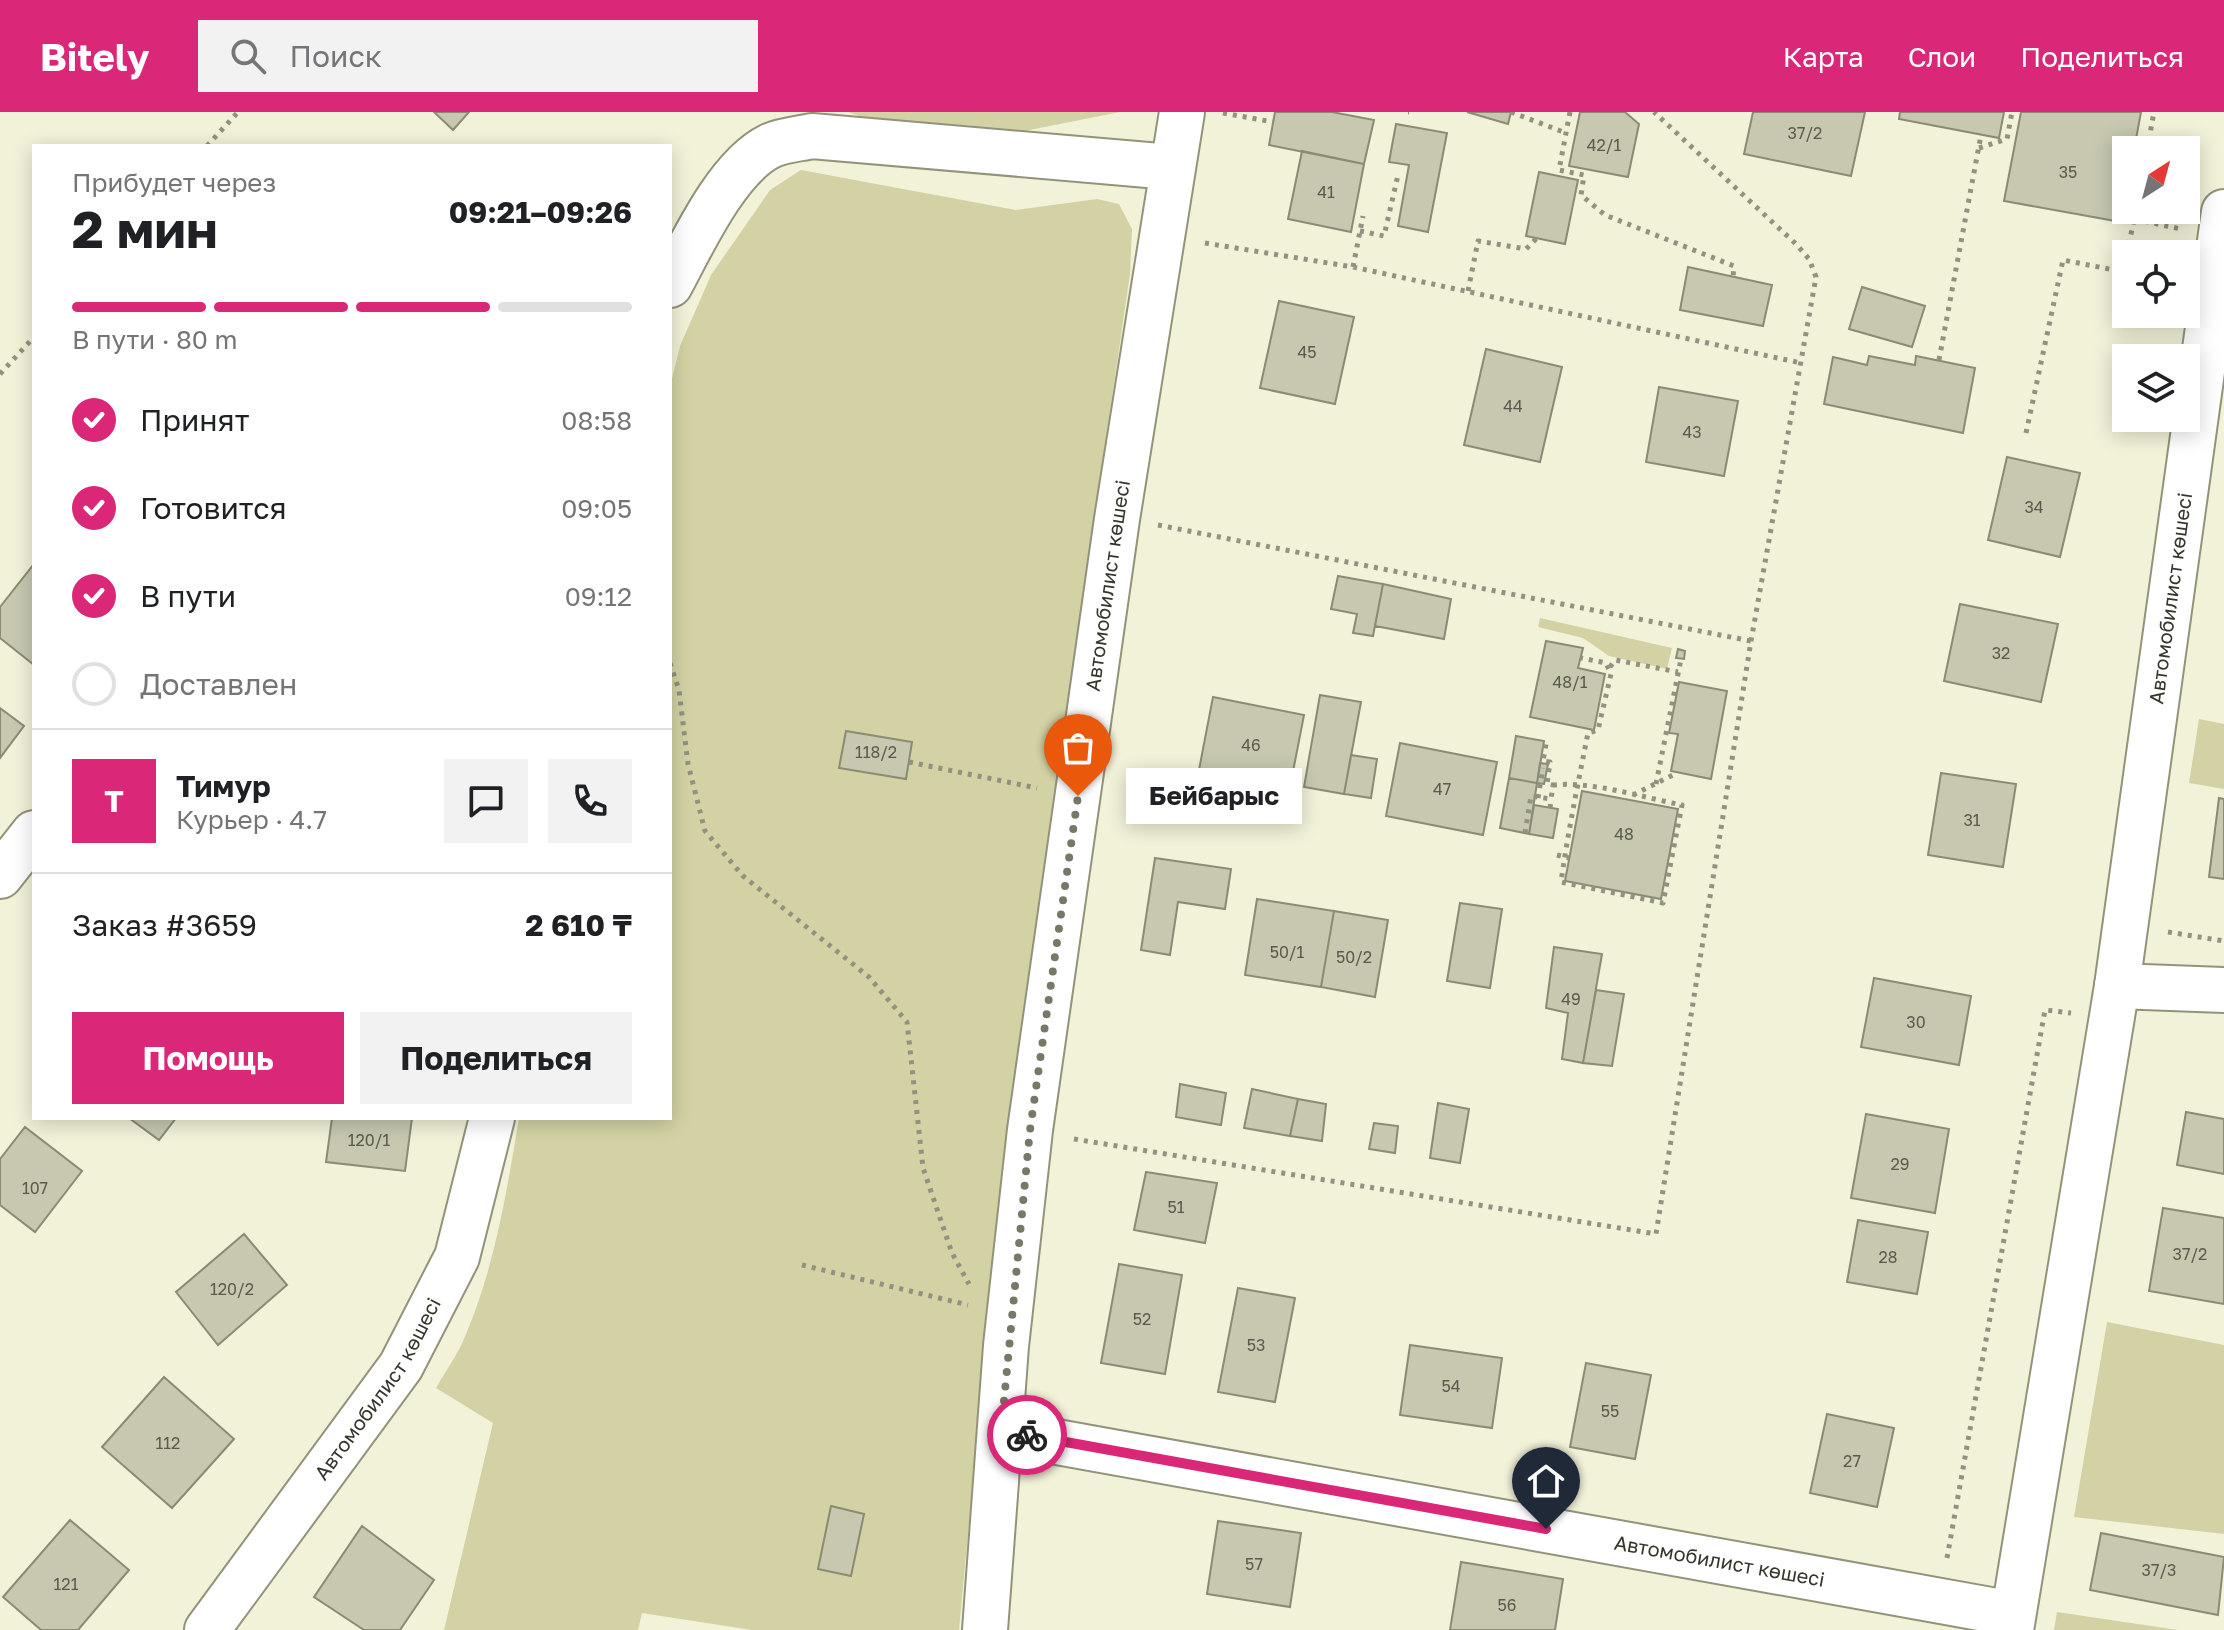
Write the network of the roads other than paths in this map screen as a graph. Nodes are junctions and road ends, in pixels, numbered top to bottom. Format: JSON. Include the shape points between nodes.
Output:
{"nodes":[{"id":1,"x":1182,"y":112,"type":"edge"},
{"id":2,"x":1171,"y":167,"type":"junction"},
{"id":3,"x":2222,"y":225,"type":"edge"},
{"id":4,"x":672,"y":282,"type":"edge"},
{"id":5,"x":32,"y":836,"type":"edge"},
{"id":6,"x":0,"y":876,"type":"edge"},
{"id":7,"x":2117,"y":986,"type":"junction"},
{"id":8,"x":2224,"y":990,"type":"edge"},
{"id":9,"x":491,"y":1120,"type":"edge"},
{"id":10,"x":1001,"y":1432,"type":"junction"},
{"id":11,"x":2012,"y":1622,"type":"edge"},
{"id":12,"x":207,"y":1630,"type":"edge"},
{"id":13,"x":985,"y":1630,"type":"edge"}],
"edges":[{"from":1,"to":2,"type":"street","name":"Автомобилист көшесі"},
{"from":2,"to":4,"type":"street","via":[[812,136],[771,146],[746,162]]},
{"from":2,"to":10,"type":"street","name":"Автомобилист көшесі","via":[[1030,1130]]},
{"from":3,"to":7,"type":"street","name":"Автомобилист көшесі"},
{"from":5,"to":6,"type":"street"},
{"from":7,"to":8,"type":"street"},
{"from":7,"to":11,"type":"street","name":"Автомобилист көшесі"},
{"from":9,"to":12,"type":"street","name":"Автомобилист көшесі","via":[[457,1257],[401,1366]]},
{"from":10,"to":11,"type":"street","name":"Автомобилист көшесі"},
{"from":10,"to":13,"type":"street","name":"Автомобилист көшесі"}]}
